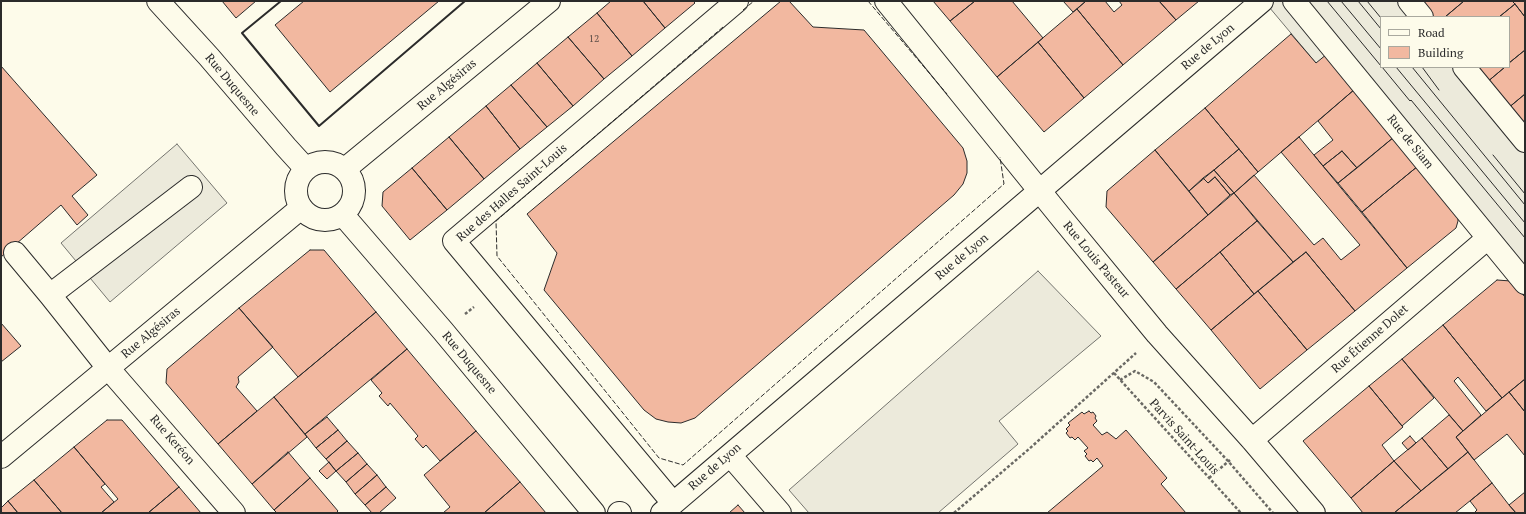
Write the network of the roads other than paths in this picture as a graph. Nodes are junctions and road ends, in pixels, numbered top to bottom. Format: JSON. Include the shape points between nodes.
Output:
{"nodes":[{"id":1,"x":158,"y":1,"type":"edge"},
{"id":2,"x":548,"y":1,"type":"edge"},
{"id":3,"x":737,"y":1,"type":"edge"},
{"id":4,"x":886,"y":1,"type":"edge"},
{"id":5,"x":1262,"y":1,"type":"edge"},
{"id":6,"x":1294,"y":1,"type":"edge"},
{"id":7,"x":1409,"y":1,"type":"edge"},
{"id":8,"x":1421,"y":16,"type":"edge"},
{"id":9,"x":1465,"y":68,"type":"edge"},
{"id":10,"x":1525,"y":141,"type":"edge"},
{"id":11,"x":306,"y":168,"type":"junction"},
{"id":12,"x":345,"y":169,"type":"junction"},
{"id":13,"x":191,"y":187,"type":"dead end"},
{"id":14,"x":1039,"y":191,"type":"junction"},
{"id":15,"x":301,"y":208,"type":"junction"},
{"id":16,"x":343,"y":215,"type":"junction"},
{"id":17,"x":1488,"y":238,"type":"junction"},
{"id":18,"x":15,"y":253,"type":"dead end"},
{"id":19,"x":1525,"y":283,"type":"edge"},
{"id":20,"x":50,"y":296,"type":"junction"},
{"id":21,"x":108,"y":368,"type":"junction"},
{"id":22,"x":1252,"y":440,"type":"junction"},
{"id":23,"x":730,"y":455,"type":"junction"},
{"id":24,"x":1,"y":457,"type":"edge"},
{"id":25,"x":668,"y":508,"type":"edge"},
{"id":26,"x":234,"y":513,"type":"edge"},
{"id":27,"x":594,"y":513,"type":"edge"},
{"id":28,"x":780,"y":513,"type":"edge"},
{"id":29,"x":1314,"y":513,"type":"edge"}],
"edges":[{"from":1,"to":11,"type":"street","name":"Rue Duquesne"},
{"from":2,"to":12,"type":"street","name":"Rue Algésiras"},
{"from":3,"to":25,"type":"street","name":"Rue des Halles Saint-Louis","via":[[454,241]]},
{"from":4,"to":14,"type":"street","name":"Rue Louis Pasteur"},
{"from":5,"to":14,"type":"street","name":"Rue de Lyon"},
{"from":6,"to":17,"type":"street","name":"Rue de Siam"},
{"from":7,"to":8,"type":"street"},
{"from":9,"to":10,"type":"street"},
{"from":11,"to":12,"type":"street","via":[[317,162],[330,162]]},
{"from":11,"to":15,"type":"street","via":[[296,186],[296,197]]},
{"from":12,"to":16,"type":"street","via":[[355,185],[355,196]]},
{"from":13,"to":20,"type":"street"},
{"from":14,"to":22,"type":"street","name":"Rue Louis Pasteur","via":[[1157,334]]},
{"from":14,"to":23,"type":"street","name":"Rue de Lyon"},
{"from":15,"to":16,"type":"street","via":[[320,220],[332,220]]},
{"from":15,"to":21,"type":"street","name":"Rue Algésiras"},
{"from":16,"to":27,"type":"street","name":"Rue Duquesne"},
{"from":17,"to":19,"type":"street","name":"Rue de Siam"},
{"from":17,"to":22,"type":"street","name":"Rue Étienne Dolet"},
{"from":18,"to":20,"type":"street","name":"Rue Keréon"},
{"from":20,"to":21,"type":"street","name":"Rue Keréon"},
{"from":21,"to":24,"type":"street","name":"Rue Algésiras"},
{"from":21,"to":26,"type":"street","name":"Rue Keréon"},
{"from":22,"to":29,"type":"street","name":"Rue Louis Pasteur"},
{"from":23,"to":25,"type":"street","name":"Rue de Lyon"},
{"from":23,"to":28,"type":"street"}]}
